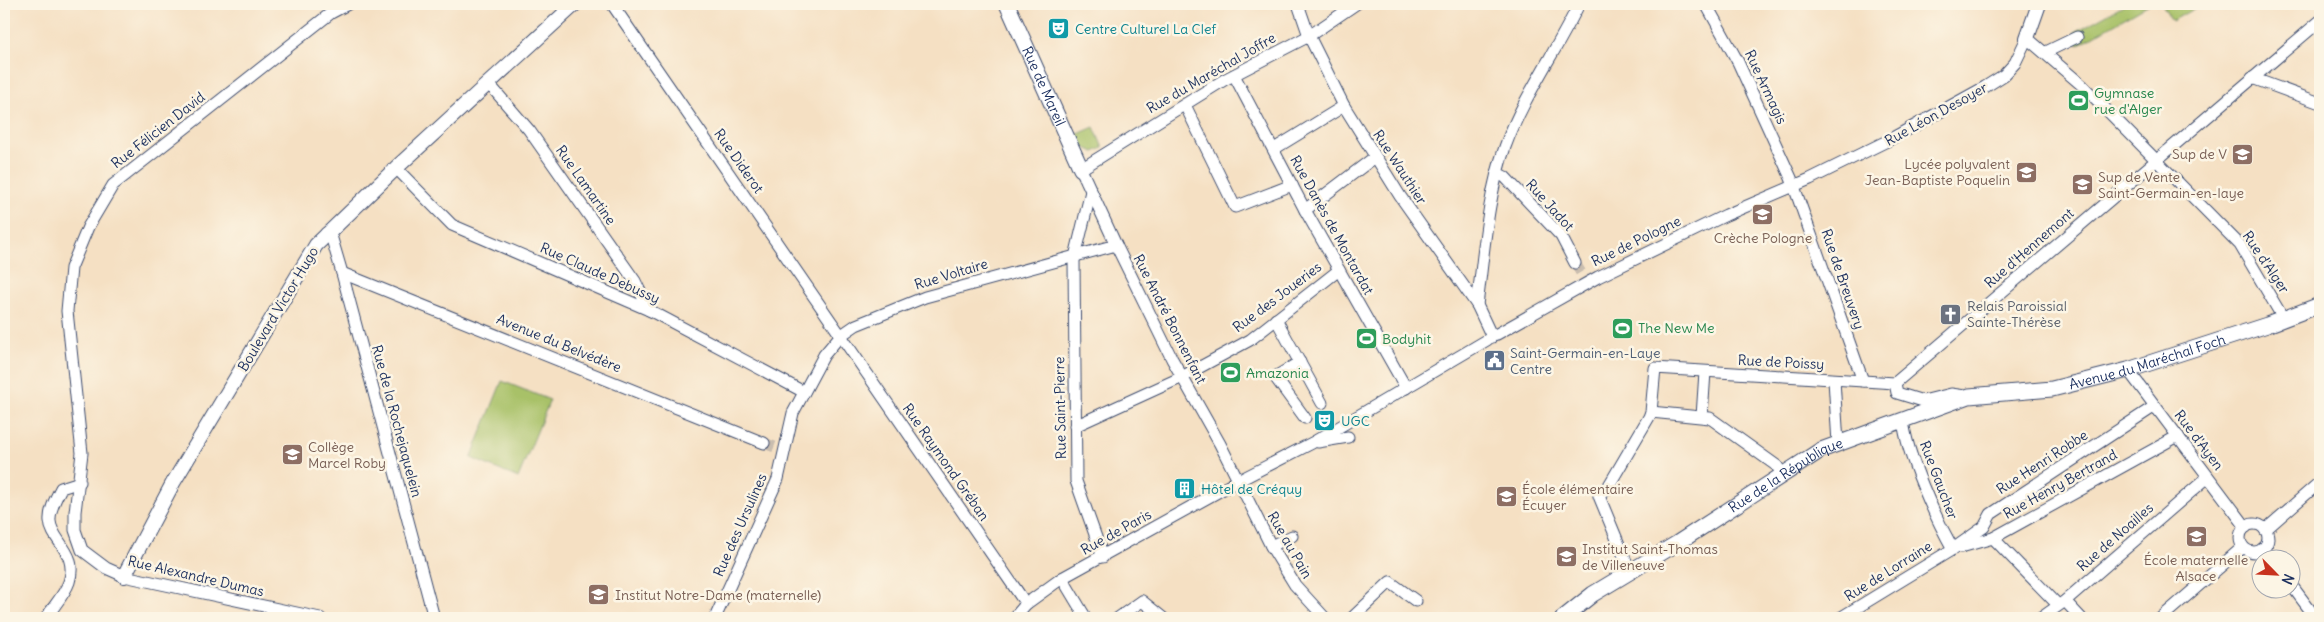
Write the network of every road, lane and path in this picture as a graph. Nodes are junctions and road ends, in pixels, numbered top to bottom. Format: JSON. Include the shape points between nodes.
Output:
{"nodes":[{"id":1,"x":348,"y":4,"type":"edge"},
{"id":2,"x":575,"y":4,"type":"edge"},
{"id":3,"x":612,"y":4,"type":"edge"},
{"id":4,"x":1008,"y":4,"type":"edge"},
{"id":5,"x":1298,"y":4,"type":"edge"},
{"id":6,"x":1356,"y":4,"type":"edge"},
{"id":7,"x":1579,"y":4,"type":"edge"},
{"id":8,"x":1706,"y":4,"type":"edge"},
{"id":9,"x":2039,"y":4,"type":"edge"},
{"id":10,"x":2320,"y":21,"type":"edge"},
{"id":11,"x":1309,"y":36,"type":"junction"},
{"id":12,"x":2077,"y":37,"type":"dead end"},
{"id":13,"x":2027,"y":38,"type":"junction"},
{"id":14,"x":2046,"y":52,"type":"junction"},
{"id":15,"x":1234,"y":75,"type":"junction"},
{"id":16,"x":2252,"y":78,"type":"junction"},
{"id":17,"x":488,"y":84,"type":"junction"},
{"id":18,"x":2320,"y":103,"type":"edge"},
{"id":19,"x":1185,"y":105,"type":"junction"},
{"id":20,"x":1344,"y":106,"type":"junction"},
{"id":21,"x":1274,"y":149,"type":"junction"},
{"id":22,"x":1375,"y":157,"type":"junction"},
{"id":23,"x":2156,"y":159,"type":"junction"},
{"id":24,"x":396,"y":168,"type":"junction"},
{"id":25,"x":1081,"y":169,"type":"junction"},
{"id":26,"x":1497,"y":173,"type":"junction"},
{"id":27,"x":1292,"y":185,"type":"junction"},
{"id":28,"x":1794,"y":186,"type":"junction"},
{"id":29,"x":1091,"y":191,"type":"junction"},
{"id":30,"x":1304,"y":210,"type":"junction"},
{"id":31,"x":326,"y":233,"type":"junction"},
{"id":32,"x":1116,"y":245,"type":"junction"},
{"id":33,"x":1076,"y":254,"type":"junction"},
{"id":34,"x":1575,"y":263,"type":"tunnel mouth"},
{"id":35,"x":1338,"y":270,"type":"junction"},
{"id":36,"x":342,"y":273,"type":"junction"},
{"id":37,"x":1477,"y":305,"type":"junction"},
{"id":38,"x":2320,"y":305,"type":"edge"},
{"id":39,"x":649,"y":310,"type":"junction"},
{"id":40,"x":2283,"y":318,"type":"junction"},
{"id":41,"x":1276,"y":319,"type":"junction"},
{"id":42,"x":840,"y":336,"type":"junction"},
{"id":43,"x":1492,"y":337,"type":"junction"},
{"id":44,"x":1300,"y":362,"type":"junction"},
{"id":45,"x":2128,"y":370,"type":"junction"},
{"id":46,"x":1705,"y":372,"type":"junction"},
{"id":47,"x":1181,"y":377,"type":"junction"},
{"id":48,"x":1834,"y":380,"type":"junction"},
{"id":49,"x":1863,"y":381,"type":"junction"},
{"id":50,"x":1406,"y":388,"type":"junction"},
{"id":51,"x":1896,"y":388,"type":"junction"},
{"id":52,"x":804,"y":392,"type":"junction"},
{"id":53,"x":1969,"y":396,"type":"junction"},
{"id":54,"x":1322,"y":403,"type":"dead end"},
{"id":55,"x":2154,"y":406,"type":"junction"},
{"id":56,"x":1651,"y":412,"type":"junction"},
{"id":57,"x":1702,"y":416,"type":"junction"},
{"id":58,"x":1306,"y":418,"type":"dead end"},
{"id":59,"x":1903,"y":420,"type":"junction"},
{"id":60,"x":1075,"y":426,"type":"junction"},
{"id":61,"x":2178,"y":436,"type":"junction"},
{"id":62,"x":1348,"y":437,"type":"dead end"},
{"id":63,"x":764,"y":443,"type":"tunnel mouth"},
{"id":64,"x":1312,"y":443,"type":"junction"},
{"id":65,"x":1838,"y":443,"type":"junction"},
{"id":66,"x":1782,"y":474,"type":"junction"},
{"id":67,"x":2208,"y":477,"type":"junction"},
{"id":68,"x":1239,"y":481,"type":"junction"},
{"id":69,"x":80,"y":482,"type":"junction"},
{"id":70,"x":2320,"y":482,"type":"edge"},
{"id":71,"x":2246,"y":527,"type":"junction"},
{"id":72,"x":2265,"y":530,"type":"junction"},
{"id":73,"x":1292,"y":536,"type":"dead end"},
{"id":74,"x":1993,"y":538,"type":"junction"},
{"id":75,"x":1271,"y":546,"type":"junction"},
{"id":76,"x":2243,"y":547,"type":"junction"},
{"id":77,"x":1952,"y":549,"type":"junction"},
{"id":78,"x":2262,"y":549,"type":"joint"},
{"id":79,"x":1103,"y":557,"type":"junction"},
{"id":80,"x":124,"y":576,"type":"junction"},
{"id":81,"x":1627,"y":577,"type":"junction"},
{"id":82,"x":1062,"y":578,"type":"junction"},
{"id":83,"x":2302,"y":599,"type":"edge"},
{"id":84,"x":1416,"y":600,"type":"dead end"},
{"id":85,"x":2062,"y":603,"type":"junction"},
{"id":86,"x":1026,"y":604,"type":"junction"},
{"id":87,"x":46,"y":618,"type":"edge"},
{"id":88,"x":320,"y":618,"type":"edge"},
{"id":89,"x":434,"y":618,"type":"edge"},
{"id":90,"x":715,"y":618,"type":"edge"},
{"id":91,"x":1014,"y":618,"type":"edge"},
{"id":92,"x":1086,"y":618,"type":"edge"},
{"id":93,"x":1118,"y":618,"type":"edge"},
{"id":94,"x":1163,"y":618,"type":"edge"},
{"id":95,"x":1325,"y":618,"type":"edge"},
{"id":96,"x":1352,"y":618,"type":"edge"},
{"id":97,"x":1563,"y":618,"type":"edge"},
{"id":98,"x":1573,"y":618,"type":"edge"},
{"id":99,"x":1840,"y":618,"type":"edge"},
{"id":100,"x":2042,"y":618,"type":"edge"},
{"id":101,"x":2081,"y":618,"type":"edge"},
{"id":102,"x":2161,"y":618,"type":"edge"},
{"id":103,"x":2316,"y":618,"type":"edge"}],
"edges":[{"from":1,"to":69,"type":"street","name":"Rue Félicien David","via":[[113,184],[88,227],[71,268],[67,311],[82,453]]},
{"from":2,"to":17,"type":"street","name":"Boulevard Victor Hugo"},
{"from":3,"to":42,"type":"street","name":"Rue Diderot"},
{"from":4,"to":25,"type":"main road","name":"Rue de Mareil"},
{"from":5,"to":11,"type":"street","name":"Rue Wauthier"},
{"from":6,"to":11,"type":"street","name":"Rue du Maréchal Joffre"},
{"from":7,"to":26,"type":"street","via":[[1511,131]]},
{"from":8,"to":28,"type":"street","name":"Rue Armagis","via":[[1738,62]]},
{"from":9,"to":13,"type":"street","name":"Rue Léon Desoyer"},
{"from":10,"to":16,"type":"street","name":"Rue d'Hennemont"},
{"from":11,"to":15,"type":"street","name":"Rue du Maréchal Joffre"},
{"from":11,"to":20,"type":"street","name":"Rue Wauthier"},
{"from":12,"to":14,"type":"street"},
{"from":13,"to":14,"type":"street","name":"Rue d'Alger"},
{"from":13,"to":28,"type":"street","name":"Rue Léon Desoyer","via":[[2015,63],[2004,75],[1887,141]]},
{"from":14,"to":23,"type":"street","name":"Rue d'Alger"},
{"from":15,"to":19,"type":"street","name":"Rue du Maréchal Joffre"},
{"from":15,"to":21,"type":"street","name":"Rue Danès de Montardat"},
{"from":16,"to":18,"type":"street"},
{"from":16,"to":23,"type":"street","name":"Rue d'Hennemont"},
{"from":17,"to":24,"type":"street","name":"Boulevard Victor Hugo"},
{"from":17,"to":39,"type":"street","name":"Rue Lamartine","via":[[529,130],[635,281]]},
{"from":19,"to":25,"type":"street","name":"Rue du Maréchal Joffre"},
{"from":19,"to":27,"type":"street","via":[[1235,207]]},
{"from":20,"to":21,"type":"street"},
{"from":20,"to":22,"type":"street","name":"Rue Wauthier"},
{"from":21,"to":27,"type":"street","name":"Rue Danès de Montardat"},
{"from":22,"to":30,"type":"street"},
{"from":22,"to":37,"type":"street","name":"Rue Wauthier"},
{"from":23,"to":40,"type":"street","name":"Rue d'Alger","via":[[2240,245]]},
{"from":23,"to":51,"type":"street","name":"Rue d'Hennemont"},
{"from":24,"to":31,"type":"street","name":"Boulevard Victor Hugo"},
{"from":24,"to":39,"type":"street","name":"Rue Claude Debussy","via":[[452,224]]},
{"from":25,"to":29,"type":"street","name":"Rue André Bonnenfant"},
{"from":26,"to":34,"type":"street","name":"Rue Jadot","via":[[1505,177],[1560,236]]},
{"from":26,"to":37,"type":"street"},
{"from":27,"to":30,"type":"street","name":"Rue Danès de Montardat"},
{"from":28,"to":43,"type":"street","name":"Rue de Pologne","via":[[1598,277]]},
{"from":28,"to":49,"type":"street","name":"Rue de Breuvery"},
{"from":29,"to":32,"type":"street","name":"Rue André Bonnenfant"},
{"from":29,"to":33,"type":"street","name":"Rue Saint-Pierre"},
{"from":30,"to":35,"type":"street","name":"Rue Danès de Montardat"},
{"from":31,"to":36,"type":"street","name":"Rue de la Rochejaquelein","via":[[332,239]]},
{"from":31,"to":80,"type":"street","name":"Boulevard Victor Hugo","via":[[173,483]]},
{"from":32,"to":33,"type":"street","name":"Rue Voltaire"},
{"from":32,"to":47,"type":"street","name":"Rue André Bonnenfant"},
{"from":33,"to":42,"type":"street","name":"Rue Voltaire","via":[[925,296],[856,324]]},
{"from":33,"to":60,"type":"street","name":"Rue Saint-Pierre"},
{"from":35,"to":41,"type":"street","name":"Rue des Joueries"},
{"from":35,"to":50,"type":"street","name":"Rue Danès de Montardat"},
{"from":36,"to":63,"type":"street","name":"Avenue du Belvédère"},
{"from":36,"to":89,"type":"street","name":"Rue de la Rochejaquelein"},
{"from":37,"to":43,"type":"street","name":"Rue Wauthier"},
{"from":38,"to":40,"type":"main road","name":"Avenue du Maréchal Foch"},
{"from":39,"to":52,"type":"street","name":"Rue Claude Debussy"},
{"from":40,"to":45,"type":"main road","name":"Avenue du Maréchal Foch"},
{"from":41,"to":44,"type":"street"},
{"from":41,"to":47,"type":"street","name":"Rue des Joueries","via":[[1250,340]]},
{"from":42,"to":52,"type":"street","name":"Rue des Ursulines","via":[[824,355]]},
{"from":42,"to":86,"type":"street","name":"Rue Raymond Gréban"},
{"from":43,"to":50,"type":"street","name":"Rue de Pologne"},
{"from":44,"to":54,"type":"street"},
{"from":44,"to":58,"type":"street","via":[[1275,377]]},
{"from":45,"to":53,"type":"main road","name":"Avenue du Maréchal Foch","via":[[2052,388]]},
{"from":45,"to":55,"type":"street","name":"Rue d'Ayen"},
{"from":46,"to":48,"type":"street","name":"Rue de Poissy"},
{"from":46,"to":56,"type":"street","name":"Rue de Poissy","via":[[1655,368]]},
{"from":46,"to":57,"type":"street"},
{"from":47,"to":60,"type":"street","name":"Rue des Joueries"},
{"from":47,"to":68,"type":"street","name":"Rue André Bonnenfant"},
{"from":48,"to":49,"type":"street","name":"Rue de Poissy"},
{"from":48,"to":65,"type":"street"},
{"from":49,"to":51,"type":"street","name":"Rue de Poissy"},
{"from":50,"to":64,"type":"street","name":"Rue de Pologne"},
{"from":51,"to":53,"type":"street","name":"Rue de Poissy","via":[[1923,401],[1951,394]]},
{"from":52,"to":90,"type":"street","name":"Rue des Ursulines","via":[[792,412],[781,449],[778,479]]},
{"from":53,"to":59,"type":"main road","name":"Avenue du Maréchal Foch"},
{"from":55,"to":61,"type":"street","name":"Rue d'Ayen"},
{"from":55,"to":77,"type":"street","name":"Rue Henri Robbe","via":[[1990,514],[1984,527]]},
{"from":56,"to":57,"type":"street"},
{"from":56,"to":81,"type":"street","via":[[1608,487],[1598,496]]},
{"from":57,"to":66,"type":"street","via":[[1710,418],[1747,444],[1777,466]]},
{"from":59,"to":65,"type":"main road","name":"Rue de la République"},
{"from":59,"to":77,"type":"street","name":"Rue Gaucher","via":[[1922,483]]},
{"from":60,"to":79,"type":"street","name":"Rue Saint-Pierre","via":[[1076,482]]},
{"from":61,"to":67,"type":"street","name":"Rue d'Ayen"},
{"from":61,"to":74,"type":"street","name":"Rue Henry Bertrand"},
{"from":62,"to":64,"type":"street"},
{"from":64,"to":68,"type":"street","name":"Rue de Paris"},
{"from":65,"to":66,"type":"main road","name":"Rue de la République"},
{"from":66,"to":81,"type":"main road","name":"Rue de la République","via":[[1676,544],[1640,575]]},
{"from":67,"to":71,"type":"street","name":"Rue d'Ayen"},
{"from":67,"to":85,"type":"street","name":"Rue de Noailles"},
{"from":68,"to":75,"type":"street","name":"Rue au Pain"},
{"from":68,"to":79,"type":"street","name":"Rue de Paris"},
{"from":69,"to":80,"type":"street","name":"Rue Alexandre Dumas","via":[[75,530],[82,550],[106,568]]},
{"from":69,"to":87,"type":"street","via":[[61,488],[53,506],[50,522],[68,554],[71,567],[69,582]]},
{"from":70,"to":72,"type":"street"},
{"from":71,"to":72,"type":"street","via":[[2258,525]]},
{"from":71,"to":76,"type":"street","via":[[2241,534]]},
{"from":72,"to":78,"type":"street","via":[[2267,542]]},
{"from":73,"to":75,"type":"street"},
{"from":74,"to":77,"type":"street","name":"Rue Henry Bertrand"},
{"from":74,"to":85,"type":"street"},
{"from":75,"to":95,"type":"street","name":"Rue au Pain","via":[[1295,584]]},
{"from":76,"to":78,"type":"street","via":[[2250,552]]},
{"from":76,"to":102,"type":"street"},
{"from":77,"to":99,"type":"street","name":"Rue de Lorraine"},
{"from":79,"to":82,"type":"street","name":"Rue de Paris"},
{"from":80,"to":88,"type":"street","name":"Rue Alexandre Dumas"},
{"from":81,"to":97,"type":"main road","name":"Rue de la République","via":[[1593,594]]},
{"from":81,"to":98,"type":"main road","name":"Rue de la République"},
{"from":82,"to":86,"type":"street","name":"Rue de Paris"},
{"from":82,"to":92,"type":"street"},
{"from":83,"to":103,"type":"street"},
{"from":84,"to":96,"type":"street","via":[[1390,582]]},
{"from":85,"to":100,"type":"street","name":"Rue de Noailles"},
{"from":85,"to":101,"type":"street"},
{"from":86,"to":91,"type":"street","name":"Rue de Paris"},
{"from":93,"to":94,"type":"street","via":[[1142,601]]}]}
